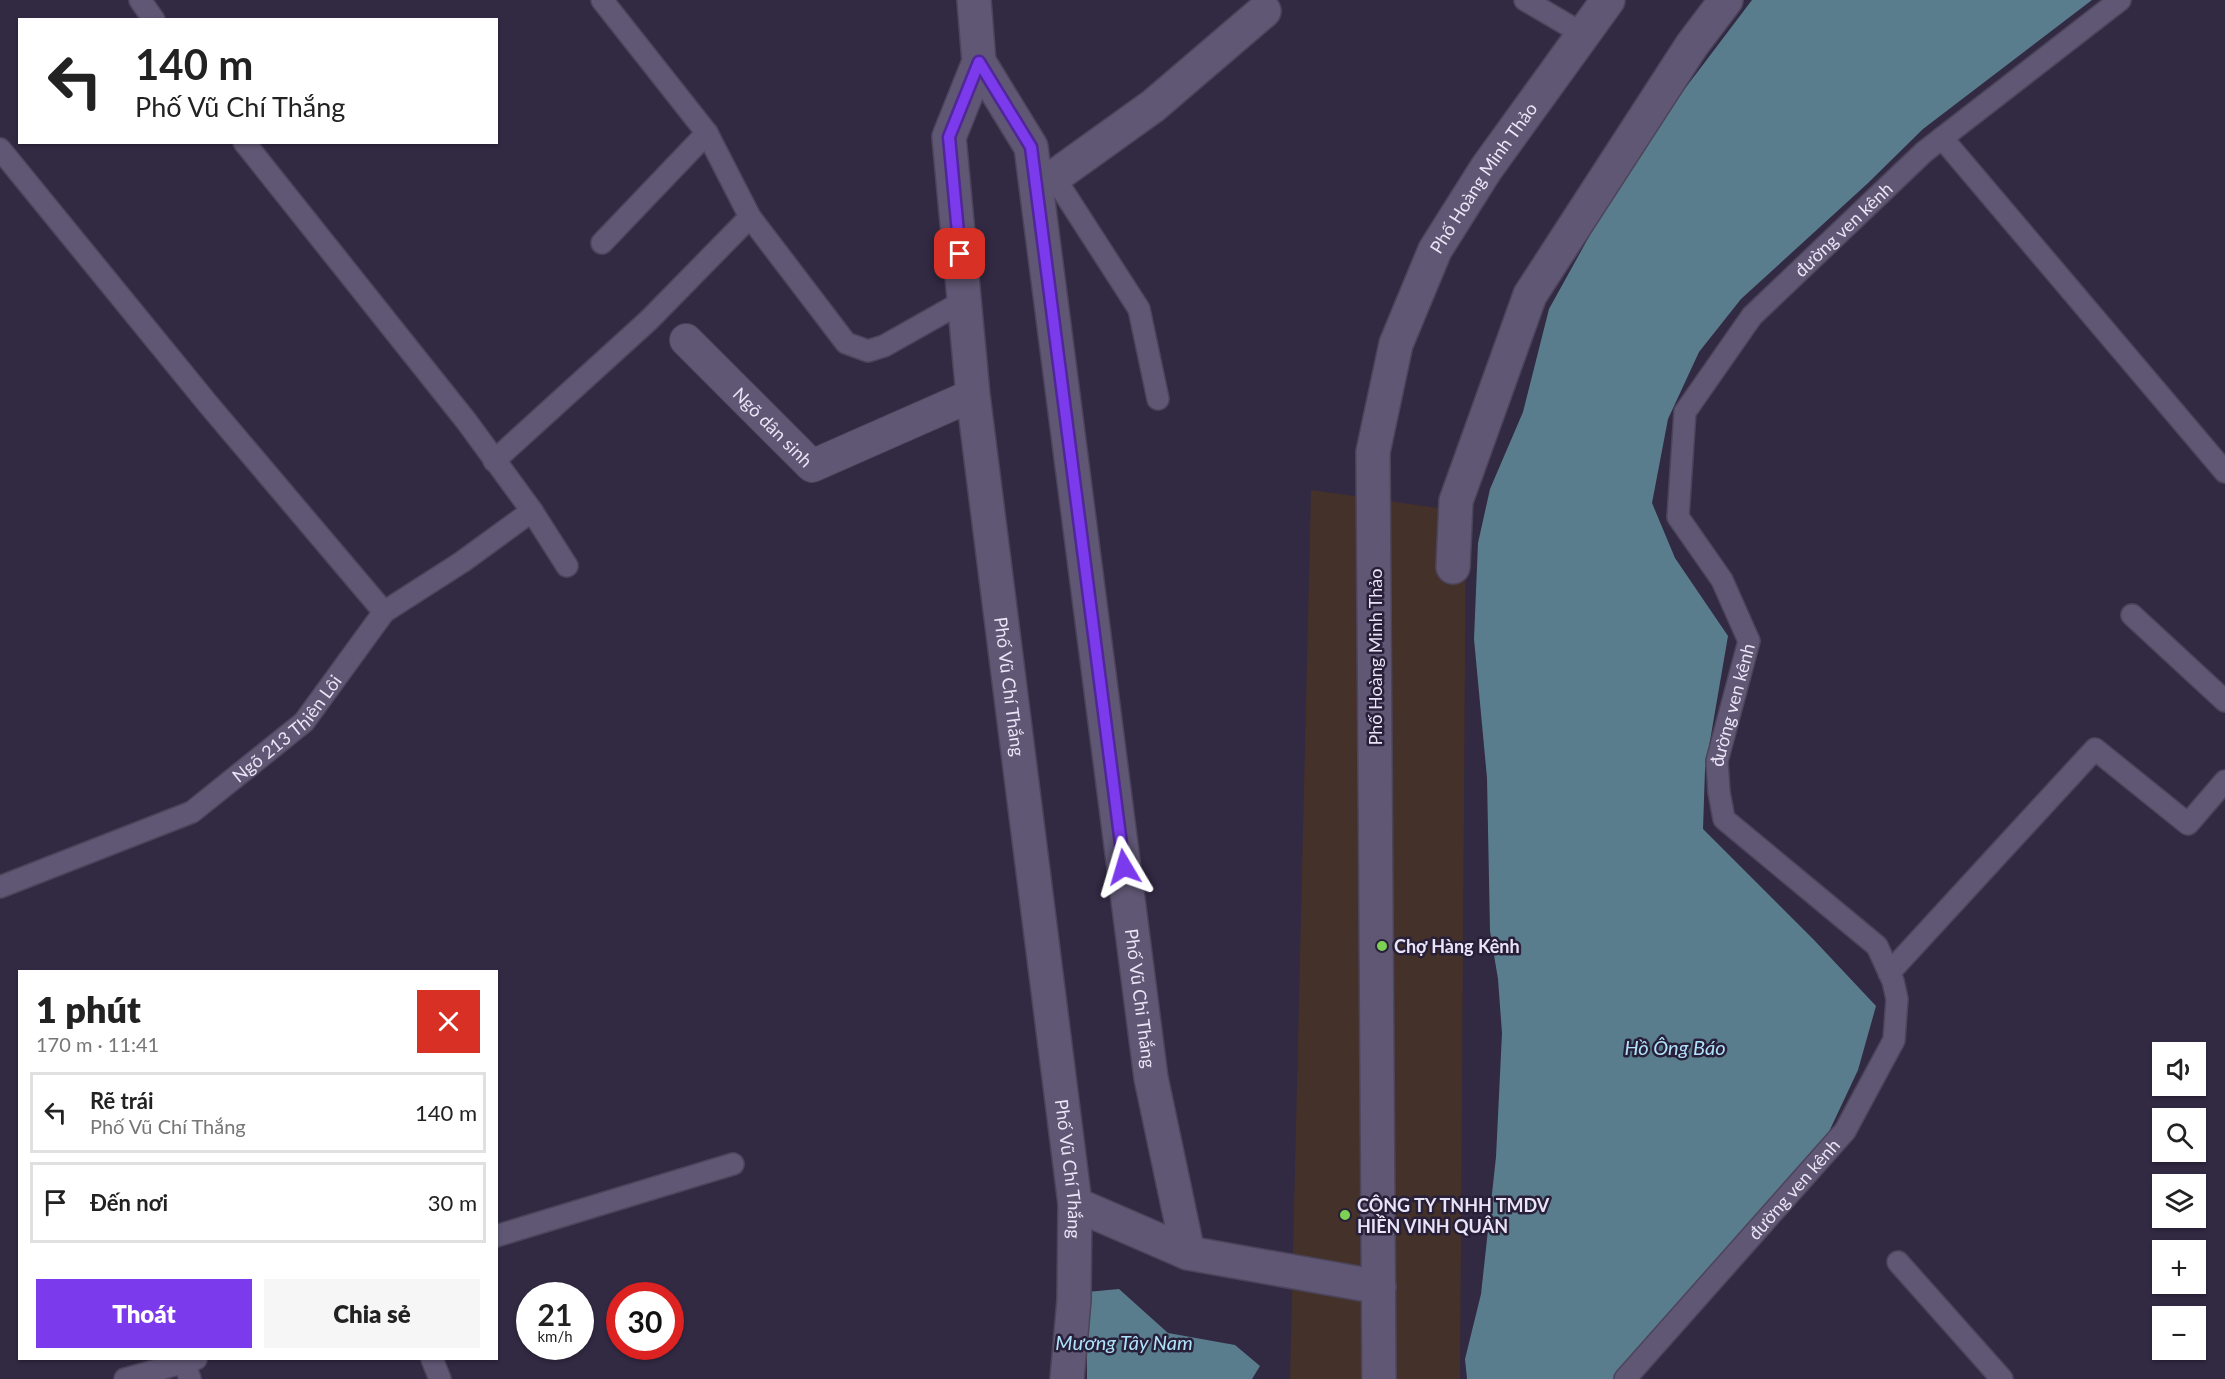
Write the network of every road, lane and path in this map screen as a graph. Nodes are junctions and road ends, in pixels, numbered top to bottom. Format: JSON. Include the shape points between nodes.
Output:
{"nodes":[{"id":1,"x":140,"y":0,"type":"edge"},
{"id":2,"x":602,"y":0,"type":"edge"},
{"id":3,"x":975,"y":0,"type":"edge"},
{"id":4,"x":1525,"y":0,"type":"edge"},
{"id":5,"x":1608,"y":0,"type":"edge"},
{"id":6,"x":1726,"y":0,"type":"edge"},
{"id":7,"x":2120,"y":0,"type":"edge"},
{"id":8,"x":1264,"y":10,"type":"dead end"},
{"id":9,"x":153,"y":18,"type":"edge"},
{"id":10,"x":1583,"y":34,"type":"junction"},
{"id":11,"x":979,"y":62,"type":"junction"},
{"id":12,"x":707,"y":134,"type":"junction"},
{"id":13,"x":1942,"y":138,"type":"junction"},
{"id":14,"x":246,"y":144,"type":"edge"},
{"id":15,"x":0,"y":149,"type":"edge"},
{"id":16,"x":1045,"y":181,"type":"junction"},
{"id":17,"x":750,"y":217,"type":"junction"},
{"id":18,"x":602,"y":243,"type":"dead end"},
{"id":19,"x":964,"y":301,"type":"junction"},
{"id":20,"x":686,"y":340,"type":"dead end"},
{"id":21,"x":973,"y":395,"type":"junction"},
{"id":22,"x":1158,"y":399,"type":"dead end"},
{"id":23,"x":494,"y":461,"type":"junction"},
{"id":24,"x":2225,"y":472,"type":"edge"},
{"id":25,"x":532,"y":511,"type":"junction"},
{"id":26,"x":567,"y":566,"type":"dead end"},
{"id":27,"x":1453,"y":567,"type":"dead end"},
{"id":28,"x":384,"y":612,"type":"junction"},
{"id":29,"x":2132,"y":615,"type":"dead end"},
{"id":30,"x":2225,"y":701,"type":"edge"},
{"id":31,"x":2225,"y":781,"type":"edge"},
{"id":32,"x":0,"y":887,"type":"edge"},
{"id":33,"x":1889,"y":973,"type":"junction"},
{"id":34,"x":732,"y":1164,"type":"dead end"},
{"id":35,"x":1075,"y":1204,"type":"junction"},
{"id":36,"x":498,"y":1235,"type":"edge"},
{"id":37,"x":1188,"y":1253,"type":"junction"},
{"id":38,"x":1898,"y":1262,"type":"dead end"},
{"id":39,"x":1379,"y":1287,"type":"junction"},
{"id":40,"x":432,"y":1360,"type":"edge"},
{"id":41,"x":190,"y":1367,"type":"edge"},
{"id":42,"x":1990,"y":1375,"type":"edge"},
{"id":43,"x":125,"y":1379,"type":"edge"},
{"id":44,"x":440,"y":1379,"type":"edge"},
{"id":45,"x":1067,"y":1379,"type":"edge"},
{"id":46,"x":1379,"y":1379,"type":"edge"},
{"id":47,"x":1625,"y":1379,"type":"edge"}],
"edges":[{"from":1,"to":9,"type":"lane"},
{"from":2,"to":12,"type":"lane"},
{"from":3,"to":11,"type":"street","name":"Phố Vũ Chí Thắng"},
{"from":4,"to":10,"type":"lane"},
{"from":5,"to":10,"type":"street","name":"Phố Hoàng Minh Thảo"},
{"from":6,"to":27,"type":"street","via":[[1692,45],[1530,295],[1456,501]]},
{"from":7,"to":13,"type":"lane","name":"đường ven kênh"},
{"from":8,"to":16,"type":"street","via":[[1153,106]]},
{"from":10,"to":39,"type":"street","name":"Phố Hoàng Minh Thảo","via":[[1486,169],[1434,250],[1396,344],[1373,452]]},
{"from":11,"to":16,"type":"street","name":"Phố Vũ Chi Thắng","via":[[1031,147]]},
{"from":11,"to":19,"type":"street","name":"Phố Vũ Chí Thắng","via":[[949,137]]},
{"from":12,"to":17,"type":"lane"},
{"from":12,"to":18,"type":"lane"},
{"from":13,"to":24,"type":"lane"},
{"from":13,"to":33,"type":"lane","name":"đường ven kênh","via":[[1752,316],[1685,412],[1678,517],[1722,580],[1749,641],[1717,761],[1724,819],[1877,946]]},
{"from":14,"to":23,"type":"lane","via":[[432,377]]},
{"from":15,"to":28,"type":"lane"},
{"from":16,"to":22,"type":"lane","via":[[1139,309]]},
{"from":16,"to":37,"type":"street","name":"Phố Vũ Chi Thắng","via":[[1151,1078]]},
{"from":17,"to":19,"type":"lane","via":[[846,343],[868,351],[884,346]]},
{"from":17,"to":23,"type":"lane","via":[[649,320]]},
{"from":19,"to":21,"type":"street","name":"Phố Vũ Chí Thắng"},
{"from":20,"to":21,"type":"street","name":"Ngõ dân sinh","via":[[812,466]]},
{"from":21,"to":35,"type":"street","name":"Phố Vũ Chí Thắng"},
{"from":23,"to":25,"type":"lane"},
{"from":25,"to":26,"type":"lane"},
{"from":25,"to":28,"type":"lane","name":"Ngõ 213 Thiên Lôi"},
{"from":28,"to":32,"type":"lane","name":"Ngõ 213 Thiên Lôi","via":[[304,722],[192,812]]},
{"from":29,"to":30,"type":"lane"},
{"from":31,"to":33,"type":"lane","via":[[2188,824],[2095,749]]},
{"from":33,"to":47,"type":"lane","name":"đường ven kênh","via":[[1897,999],[1894,1040],[1845,1131]]},
{"from":34,"to":36,"type":"lane"},
{"from":35,"to":37,"type":"street"},
{"from":35,"to":45,"type":"street","name":"Phố Vũ Chí Thắng","via":[[1074,1299]]},
{"from":37,"to":39,"type":"street"},
{"from":38,"to":42,"type":"lane"},
{"from":39,"to":46,"type":"street","name":"Phố Hoàng Minh Thảo"},
{"from":40,"to":44,"type":"lane"},
{"from":41,"to":43,"type":"lane"}]}
